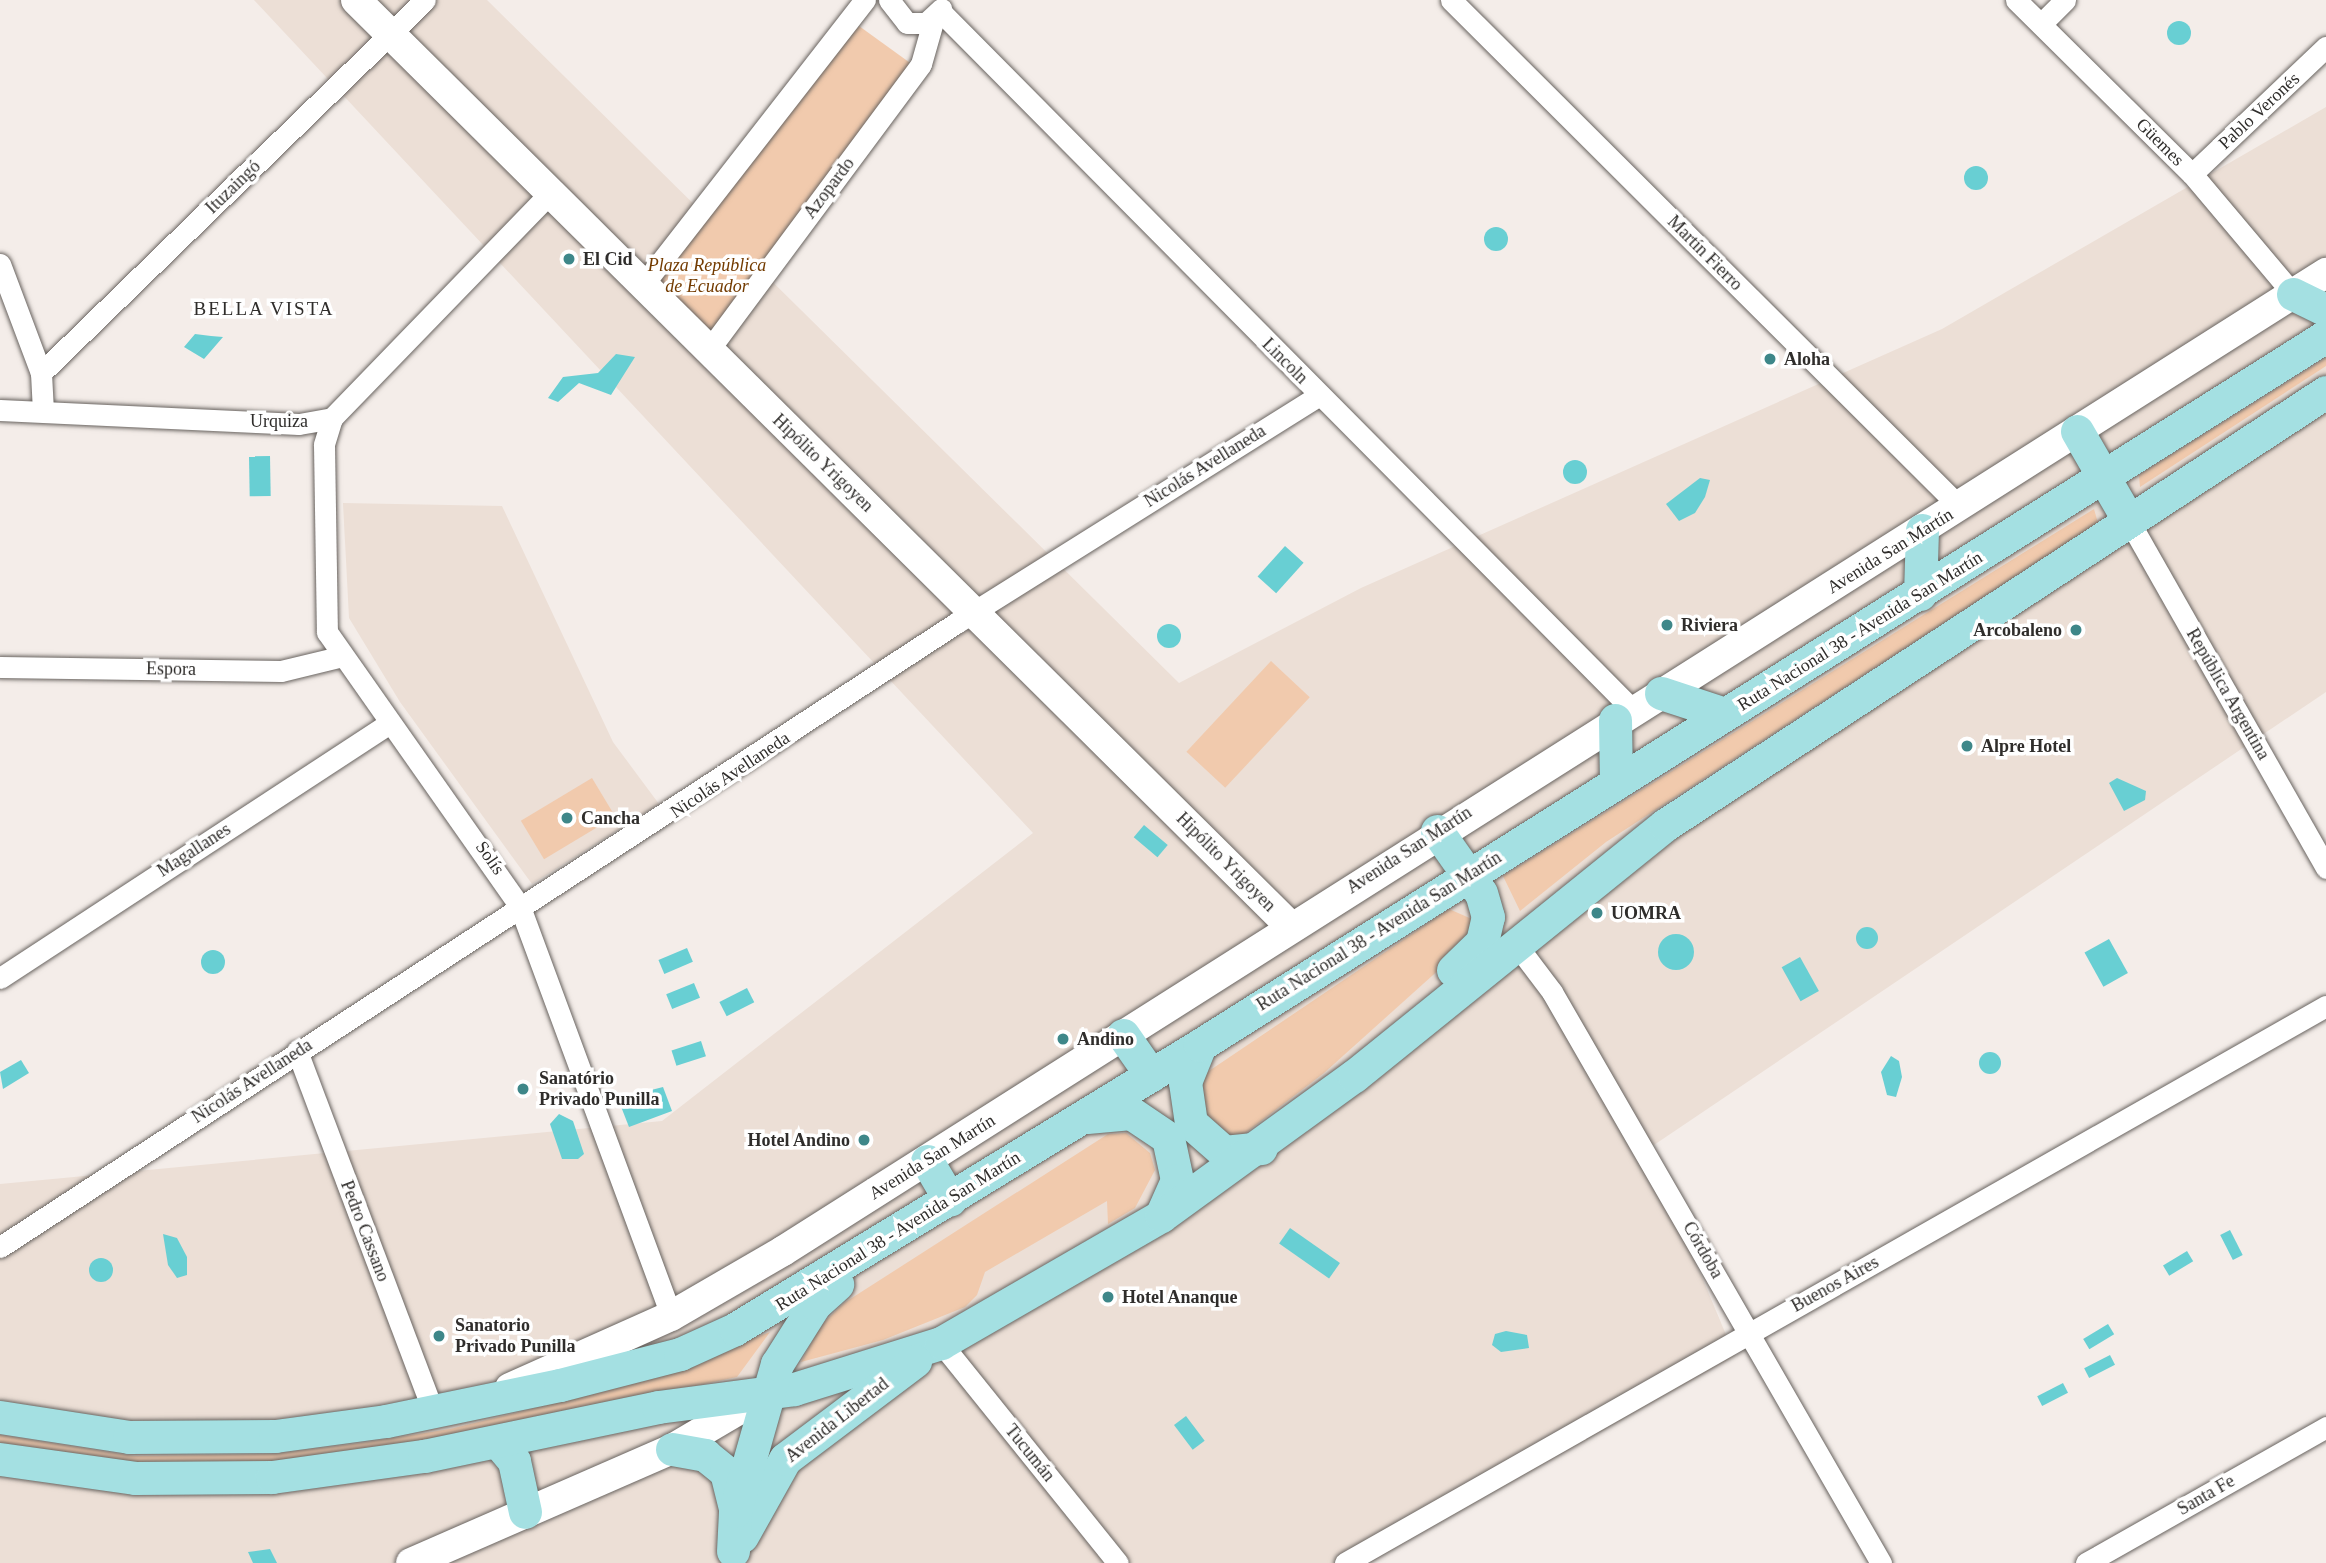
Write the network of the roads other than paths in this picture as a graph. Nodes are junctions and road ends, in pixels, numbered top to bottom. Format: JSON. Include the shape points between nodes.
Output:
{"nodes":[{"id":1,"x":356,"y":0,"type":"edge"},
{"id":2,"x":425,"y":0,"type":"edge"},
{"id":3,"x":865,"y":0,"type":"edge"},
{"id":4,"x":889,"y":0,"type":"edge"},
{"id":5,"x":1451,"y":0,"type":"edge"},
{"id":6,"x":2016,"y":0,"type":"edge"},
{"id":7,"x":2065,"y":0,"type":"edge"},
{"id":8,"x":939,"y":10,"type":"edge"},
{"id":9,"x":2041,"y":24,"type":"junction"},
{"id":10,"x":390,"y":34,"type":"junction"},
{"id":11,"x":2326,"y":47,"type":"edge"},
{"id":12,"x":2192,"y":174,"type":"junction"},
{"id":13,"x":548,"y":195,"type":"junction"},
{"id":14,"x":0,"y":264,"type":"edge"},
{"id":15,"x":2326,"y":273,"type":"edge"},
{"id":16,"x":642,"y":286,"type":"junction"},
{"id":17,"x":2293,"y":294,"type":"junction"},
{"id":18,"x":2326,"y":310,"type":"edge"},
{"id":19,"x":2326,"y":336,"type":"edge"},
{"id":20,"x":708,"y":351,"type":"junction"},
{"id":21,"x":41,"y":373,"type":"junction"},
{"id":22,"x":2326,"y":392,"type":"edge"},
{"id":23,"x":1319,"y":395,"type":"junction"},
{"id":24,"x":0,"y":410,"type":"edge"},
{"id":25,"x":43,"y":411,"type":"junction"},
{"id":26,"x":332,"y":418,"type":"junction"},
{"id":27,"x":2077,"y":431,"type":"junction"},
{"id":28,"x":2105,"y":479,"type":"junction"},
{"id":29,"x":1960,"y":507,"type":"junction"},
{"id":30,"x":2129,"y":521,"type":"junction"},
{"id":31,"x":1922,"y":530,"type":"junction"},
{"id":32,"x":1920,"y":594,"type":"junction"},
{"id":33,"x":974,"y":612,"type":"junction"},
{"id":34,"x":339,"y":657,"type":"junction"},
{"id":35,"x":0,"y":667,"type":"edge"},
{"id":36,"x":1661,"y":693,"type":"junction"},
{"id":37,"x":1725,"y":714,"type":"junction"},
{"id":38,"x":1624,"y":715,"type":"junction"},
{"id":39,"x":389,"y":723,"type":"junction"},
{"id":40,"x":1616,"y":783,"type":"junction"},
{"id":41,"x":1437,"y":831,"type":"junction"},
{"id":42,"x":2326,"y":868,"type":"edge"},
{"id":43,"x":1475,"y":884,"type":"junction"},
{"id":44,"x":520,"y":907,"type":"junction"},
{"id":45,"x":1290,"y":926,"type":"junction"},
{"id":46,"x":1515,"y":943,"type":"junction"},
{"id":47,"x":0,"y":978,"type":"edge"},
{"id":48,"x":2326,"y":1006,"type":"edge"},
{"id":49,"x":1122,"y":1035,"type":"junction"},
{"id":50,"x":1200,"y":1045,"type":"junction"},
{"id":51,"x":297,"y":1051,"type":"junction"},
{"id":52,"x":1151,"y":1075,"type":"junction"},
{"id":53,"x":1354,"y":1076,"type":"junction"},
{"id":54,"x":1081,"y":1118,"type":"junction"},
{"id":55,"x":1261,"y":1148,"type":"junction"},
{"id":56,"x":927,"y":1161,"type":"junction"},
{"id":57,"x":950,"y":1200,"type":"junction"},
{"id":58,"x":1161,"y":1216,"type":"junction"},
{"id":59,"x":885,"y":1239,"type":"junction"},
{"id":60,"x":0,"y":1247,"type":"edge"},
{"id":61,"x":671,"y":1316,"type":"junction"},
{"id":62,"x":1751,"y":1331,"type":"junction"},
{"id":63,"x":941,"y":1343,"type":"junction"},
{"id":64,"x":767,"y":1393,"type":"junction"},
{"id":65,"x":478,"y":1402,"type":"junction"},
{"id":66,"x":433,"y":1411,"type":"junction"},
{"id":67,"x":0,"y":1417,"type":"edge"},
{"id":68,"x":2326,"y":1427,"type":"edge"},
{"id":69,"x":498,"y":1442,"type":"junction"},
{"id":70,"x":672,"y":1449,"type":"junction"},
{"id":71,"x":0,"y":1459,"type":"edge"},
{"id":72,"x":735,"y":1511,"type":"junction"},
{"id":73,"x":525,"y":1513,"type":"junction"},
{"id":74,"x":454,"y":1554,"type":"edge"},
{"id":75,"x":731,"y":1557,"type":"edge"},
{"id":76,"x":411,"y":1563,"type":"edge"},
{"id":77,"x":1118,"y":1563,"type":"edge"},
{"id":78,"x":1345,"y":1563,"type":"edge"},
{"id":79,"x":1881,"y":1563,"type":"edge"},
{"id":80,"x":2086,"y":1563,"type":"edge"}],
"edges":[{"from":1,"to":10,"type":"main road","name":"Hipólito Yrigoyen"},
{"from":2,"to":10,"type":"street","name":"Ituzaingó"},
{"from":3,"to":16,"type":"street"},
{"from":4,"to":8,"type":"street","via":[[907,23]]},
{"from":5,"to":29,"type":"street","name":"Martín Fierro"},
{"from":6,"to":9,"type":"street","name":"Güemes"},
{"from":7,"to":9,"type":"street"},
{"from":8,"to":20,"type":"street","name":"Azopardo","via":[[921,64]]},
{"from":8,"to":23,"type":"street","name":"Lincoln"},
{"from":9,"to":12,"type":"street","name":"Güemes"},
{"from":10,"to":13,"type":"main road","name":"Hipólito Yrigoyen"},
{"from":10,"to":21,"type":"street","name":"Ituzaingó"},
{"from":11,"to":12,"type":"street","name":"Pablo Veronés"},
{"from":12,"to":17,"type":"street","name":"Güemes"},
{"from":13,"to":16,"type":"main road","name":"Hipólito Yrigoyen"},
{"from":13,"to":26,"type":"street","name":"Urquiza"},
{"from":14,"to":21,"type":"street"},
{"from":15,"to":17,"type":"main road","name":"Avenida San Martín"},
{"from":16,"to":20,"type":"main road","name":"Hipólito Yrigoyen"},
{"from":17,"to":18,"type":"main road"},
{"from":17,"to":27,"type":"main road","name":"Avenida San Martín"},
{"from":19,"to":28,"type":"main road","name":"Ruta Nacional 38 - Avenida San Martín"},
{"from":20,"to":33,"type":"main road","name":"Hipólito Yrigoyen"},
{"from":21,"to":25,"type":"street"},
{"from":22,"to":30,"type":"main road"},
{"from":23,"to":33,"type":"street","name":"Nicolás Avellaneda"},
{"from":23,"to":38,"type":"street","name":"Lincoln"},
{"from":24,"to":25,"type":"street","name":"Urquiza"},
{"from":25,"to":26,"type":"street","name":"Urquiza","via":[[299,424]]},
{"from":26,"to":34,"type":"street","name":"Solís","via":[[324,445],[324,612]]},
{"from":27,"to":28,"type":"main road"},
{"from":27,"to":29,"type":"main road","name":"Avenida San Martín"},
{"from":28,"to":30,"type":"main road"},
{"from":28,"to":32,"type":"main road","name":"Ruta Nacional 38 - Avenida San Martín"},
{"from":29,"to":31,"type":"main road","name":"Avenida San Martín"},
{"from":30,"to":42,"type":"street","name":"República Argentina"},
{"from":30,"to":46,"type":"main road","via":[[1665,825]]},
{"from":31,"to":32,"type":"main road"},
{"from":31,"to":36,"type":"main road","name":"Avenida San Martín"},
{"from":32,"to":37,"type":"main road","name":"Ruta Nacional 38 - Avenida San Martín"},
{"from":33,"to":44,"type":"street","name":"Nicolás Avellaneda"},
{"from":33,"to":45,"type":"main road","name":"Hipólito Yrigoyen"},
{"from":34,"to":35,"type":"street","name":"Espora","via":[[281,671]]},
{"from":34,"to":39,"type":"street","name":"Solís"},
{"from":36,"to":37,"type":"main road"},
{"from":36,"to":38,"type":"main road","name":"Avenida San Martín"},
{"from":37,"to":40,"type":"main road","name":"Ruta Nacional 38 - Avenida San Martín"},
{"from":38,"to":40,"type":"main road"},
{"from":38,"to":41,"type":"main road","name":"Avenida San Martín"},
{"from":39,"to":44,"type":"street","name":"Solís"},
{"from":39,"to":47,"type":"street","name":"Magallanes"},
{"from":40,"to":43,"type":"main road","name":"Ruta Nacional 38 - Avenida San Martín"},
{"from":41,"to":43,"type":"main road"},
{"from":41,"to":45,"type":"main road","name":"Avenida San Martín"},
{"from":43,"to":46,"type":"main road"},
{"from":43,"to":50,"type":"main road","name":"Ruta Nacional 38 - Avenida San Martín"},
{"from":43,"to":53,"type":"main road","via":[[1488,917],[1482,942],[1391,1023]]},
{"from":44,"to":51,"type":"street","name":"Nicolás Avellaneda"},
{"from":44,"to":61,"type":"street","name":"Solís"},
{"from":45,"to":49,"type":"main road","name":"Avenida San Martín"},
{"from":46,"to":53,"type":"main road"},
{"from":46,"to":62,"type":"street","name":"Córdoba","via":[[1552,992]]},
{"from":48,"to":62,"type":"street","name":"Buenos Aires"},
{"from":49,"to":52,"type":"main road"},
{"from":49,"to":56,"type":"main road","name":"Avenida San Martín"},
{"from":50,"to":52,"type":"main road","name":"Ruta Nacional 38 - Avenida San Martín"},
{"from":50,"to":55,"type":"main road","via":[[1185,1082],[1191,1123],[1224,1152]]},
{"from":51,"to":60,"type":"street","name":"Nicolás Avellaneda"},
{"from":51,"to":66,"type":"street","name":"Pedro Cassano"},
{"from":52,"to":54,"type":"main road","name":"Ruta Nacional 38 - Avenida San Martín"},
{"from":53,"to":55,"type":"main road"},
{"from":54,"to":57,"type":"main road","name":"Ruta Nacional 38 - Avenida San Martín"},
{"from":54,"to":58,"type":"main road","via":[[1131,1113],[1168,1138],[1177,1180]]},
{"from":55,"to":58,"type":"main road"},
{"from":56,"to":57,"type":"main road"},
{"from":56,"to":61,"type":"main road","name":"Avenida San Martín"},
{"from":57,"to":59,"type":"main road","name":"Ruta Nacional 38 - Avenida San Martín"},
{"from":58,"to":63,"type":"main road"},
{"from":59,"to":64,"type":"main road","name":"Avenida Libertad","via":[[815,1304],[788,1342]]},
{"from":59,"to":65,"type":"main road","name":"Ruta Nacional 38 - Avenida San Martín","via":[[791,1299],[680,1354]]},
{"from":61,"to":65,"type":"main road","name":"Avenida San Martín"},
{"from":62,"to":78,"type":"street","name":"Buenos Aires"},
{"from":62,"to":79,"type":"street","name":"Córdoba"},
{"from":63,"to":64,"type":"main road"},
{"from":63,"to":75,"type":"main road","name":"Avenida Libertad","via":[[785,1459]]},
{"from":63,"to":77,"type":"street","name":"Tucumán"},
{"from":64,"to":69,"type":"main road","via":[[658,1407]]},
{"from":64,"to":70,"type":"main road"},
{"from":64,"to":72,"type":"main road","name":"Avenida Libertad"},
{"from":65,"to":66,"type":"main road","name":"Ruta Nacional 38 - Avenida San Martín"},
{"from":66,"to":67,"type":"main road","name":"Ruta Nacional 38 - Avenida San Martín","via":[[386,1421],[210,1440],[129,1437]]},
{"from":68,"to":80,"type":"street","name":"Santa Fe"},
{"from":69,"to":71,"type":"main road","via":[[341,1468],[220,1480],[135,1478]]},
{"from":69,"to":73,"type":"main road","via":[[514,1461]]},
{"from":70,"to":72,"type":"main road","via":[[705,1455],[726,1472]]},
{"from":70,"to":73,"type":"main road"},
{"from":72,"to":75,"type":"main road","name":"Avenida Libertad"},
{"from":73,"to":74,"type":"main road"},
{"from":74,"to":76,"type":"main road"}]}
